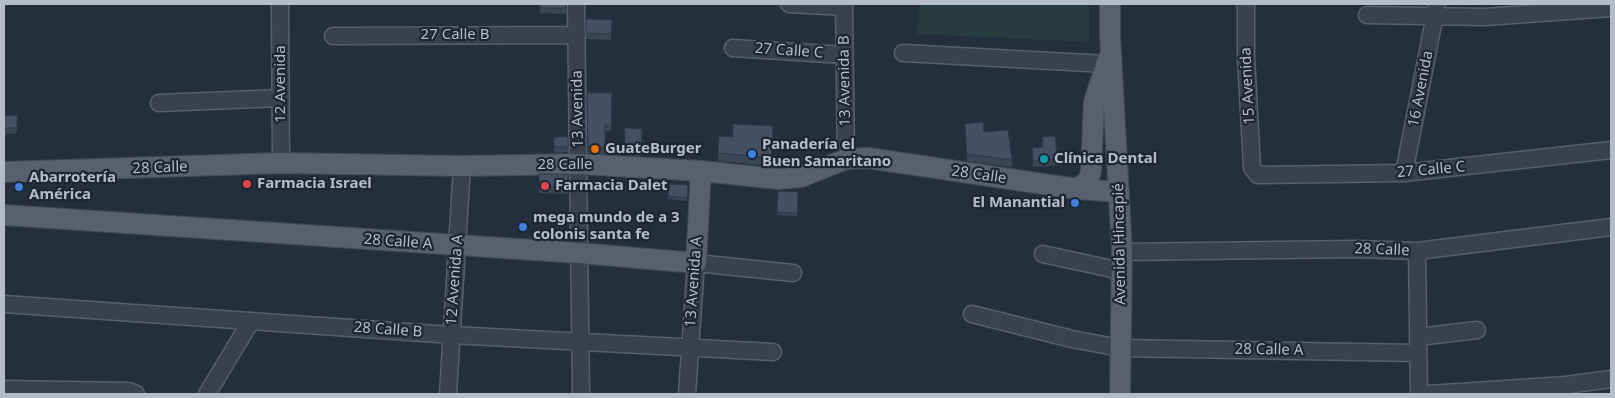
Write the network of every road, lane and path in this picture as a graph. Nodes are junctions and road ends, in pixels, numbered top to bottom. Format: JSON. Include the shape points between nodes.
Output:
{"nodes":[{"id":1,"x":280,"y":4,"type":"edge"},
{"id":2,"x":576,"y":4,"type":"edge"},
{"id":3,"x":789,"y":4,"type":"edge"},
{"id":4,"x":1110,"y":4,"type":"edge"},
{"id":5,"x":1246,"y":4,"type":"edge"},
{"id":6,"x":844,"y":6,"type":"edge"},
{"id":7,"x":1611,"y":8,"type":"edge"},
{"id":8,"x":1436,"y":10,"type":"edge"},
{"id":9,"x":1367,"y":16,"type":"dead end"},
{"id":10,"x":577,"y":35,"type":"junction"},
{"id":11,"x":332,"y":36,"type":"dead end"},
{"id":12,"x":1110,"y":38,"type":"junction"},
{"id":13,"x":733,"y":48,"type":"dead end"},
{"id":14,"x":903,"y":53,"type":"dead end"},
{"id":15,"x":844,"y":55,"type":"junction"},
{"id":16,"x":1107,"y":64,"type":"junction"},
{"id":17,"x":281,"y":98,"type":"junction"},
{"id":18,"x":159,"y":103,"type":"dead end"},
{"id":19,"x":1611,"y":150,"type":"edge"},
{"id":20,"x":846,"y":159,"type":"junction"},
{"id":21,"x":281,"y":163,"type":"junction"},
{"id":22,"x":579,"y":164,"type":"junction"},
{"id":23,"x":462,"y":166,"type":"junction"},
{"id":24,"x":1252,"y":168,"type":"joint"},
{"id":25,"x":701,"y":170,"type":"junction"},
{"id":26,"x":4,"y":172,"type":"edge"},
{"id":27,"x":1404,"y":173,"type":"junction"},
{"id":28,"x":1077,"y":190,"type":"junction"},
{"id":29,"x":1120,"y":192,"type":"junction"},
{"id":30,"x":4,"y":215,"type":"edge"},
{"id":31,"x":1611,"y":227,"type":"edge"},
{"id":32,"x":457,"y":246,"type":"junction"},
{"id":33,"x":1417,"y":251,"type":"junction"},
{"id":34,"x":578,"y":254,"type":"junction"},
{"id":35,"x":1043,"y":254,"type":"dead end"},
{"id":36,"x":1122,"y":262,"type":"junction"},
{"id":37,"x":696,"y":263,"type":"junction"},
{"id":38,"x":793,"y":273,"type":"dead end"},
{"id":39,"x":4,"y":304,"type":"edge"},
{"id":40,"x":972,"y":314,"type":"dead end"},
{"id":41,"x":251,"y":321,"type":"junction"},
{"id":42,"x":1477,"y":330,"type":"dead end"},
{"id":43,"x":452,"y":334,"type":"junction"},
{"id":44,"x":580,"y":342,"type":"junction"},
{"id":45,"x":1418,"y":345,"type":"junction"},
{"id":46,"x":690,"y":347,"type":"junction"},
{"id":47,"x":1120,"y":348,"type":"junction"},
{"id":48,"x":773,"y":352,"type":"dead end"},
{"id":49,"x":1611,"y":379,"type":"edge"},
{"id":50,"x":4,"y":389,"type":"edge"},
{"id":51,"x":136,"y":394,"type":"edge"},
{"id":52,"x":207,"y":394,"type":"edge"},
{"id":53,"x":448,"y":394,"type":"edge"},
{"id":54,"x":581,"y":394,"type":"edge"},
{"id":55,"x":687,"y":394,"type":"edge"},
{"id":56,"x":1120,"y":394,"type":"edge"},
{"id":57,"x":1419,"y":394,"type":"edge"},
{"id":58,"x":1428,"y":394,"type":"edge"}],
"edges":[{"from":1,"to":17,"type":"street","name":"12 Avenida"},
{"from":2,"to":10,"type":"street","name":"13 Avenida"},
{"from":3,"to":6,"type":"street"},
{"from":4,"to":12,"type":"main road","name":"Avenida Hincapié"},
{"from":5,"to":24,"type":"street","name":"15 Avenida"},
{"from":6,"to":15,"type":"street","name":"13 Avenida B"},
{"from":7,"to":8,"type":"street","via":[[1485,16]]},
{"from":8,"to":9,"type":"street"},
{"from":8,"to":27,"type":"street","name":"16 Avenida"},
{"from":10,"to":11,"type":"street","name":"27 Calle B"},
{"from":10,"to":22,"type":"street","name":"13 Avenida"},
{"from":12,"to":16,"type":"main road"},
{"from":12,"to":29,"type":"main road","name":"Avenida Hincapié"},
{"from":13,"to":15,"type":"street","name":"27 Calle C"},
{"from":14,"to":16,"type":"street"},
{"from":15,"to":20,"type":"street","name":"13 Avenida B"},
{"from":16,"to":28,"type":"main road","via":[[1094,102],[1091,171],[1088,181]]},
{"from":17,"to":18,"type":"street"},
{"from":17,"to":21,"type":"street","name":"12 Avenida"},
{"from":19,"to":27,"type":"street","name":"27 Calle C"},
{"from":20,"to":25,"type":"main road","name":"28 Calle","via":[[792,178]]},
{"from":20,"to":28,"type":"main road","name":"28 Calle","via":[[868,158]]},
{"from":21,"to":23,"type":"main road","name":"28 Calle"},
{"from":21,"to":26,"type":"main road","name":"28 Calle"},
{"from":22,"to":23,"type":"main road","name":"28 Calle"},
{"from":22,"to":25,"type":"main road","name":"28 Calle"},
{"from":22,"to":34,"type":"street","name":"13 Avenida"},
{"from":23,"to":32,"type":"street","name":"12 Avenida A"},
{"from":24,"to":27,"type":"street","name":"27 Calle C","via":[[1263,176]]},
{"from":25,"to":37,"type":"main road","name":"13 Avenida A"},
{"from":28,"to":29,"type":"main road","name":"28 Calle"},
{"from":29,"to":36,"type":"main road","name":"Avenida Hincapié"},
{"from":30,"to":32,"type":"main road","name":"28 Calle A"},
{"from":31,"to":33,"type":"street","name":"28 Calle"},
{"from":32,"to":34,"type":"main road","name":"28 Calle A"},
{"from":32,"to":43,"type":"street","name":"12 Avenida A"},
{"from":33,"to":36,"type":"street","name":"28 Calle","via":[[1358,248]]},
{"from":33,"to":45,"type":"street"},
{"from":34,"to":37,"type":"main road","name":"28 Calle A"},
{"from":34,"to":44,"type":"street","name":"13 Avenida"},
{"from":35,"to":36,"type":"street","name":"28 Calle"},
{"from":36,"to":47,"type":"main road","name":"Avenida Hincapié"},
{"from":37,"to":38,"type":"street","name":"28 Calle A"},
{"from":37,"to":46,"type":"street","name":"13 Avenida A"},
{"from":39,"to":41,"type":"street","name":"28 Calle B"},
{"from":40,"to":47,"type":"street","name":"28 Calle A"},
{"from":41,"to":43,"type":"street","name":"28 Calle B"},
{"from":41,"to":52,"type":"street"},
{"from":42,"to":45,"type":"street","name":"28 Calle A"},
{"from":43,"to":44,"type":"street","name":"28 Calle B"},
{"from":43,"to":53,"type":"street","name":"12 Avenida A"},
{"from":44,"to":46,"type":"street","name":"28 Calle B"},
{"from":44,"to":54,"type":"street","name":"13 Avenida"},
{"from":45,"to":47,"type":"street","name":"28 Calle A"},
{"from":45,"to":57,"type":"street"},
{"from":46,"to":48,"type":"street","name":"28 Calle B"},
{"from":46,"to":55,"type":"street","name":"13 Avenida A"},
{"from":47,"to":56,"type":"main road","name":"Avenida Hincapié"},
{"from":49,"to":58,"type":"street"},
{"from":50,"to":51,"type":"street","via":[[129,391]]}]}
